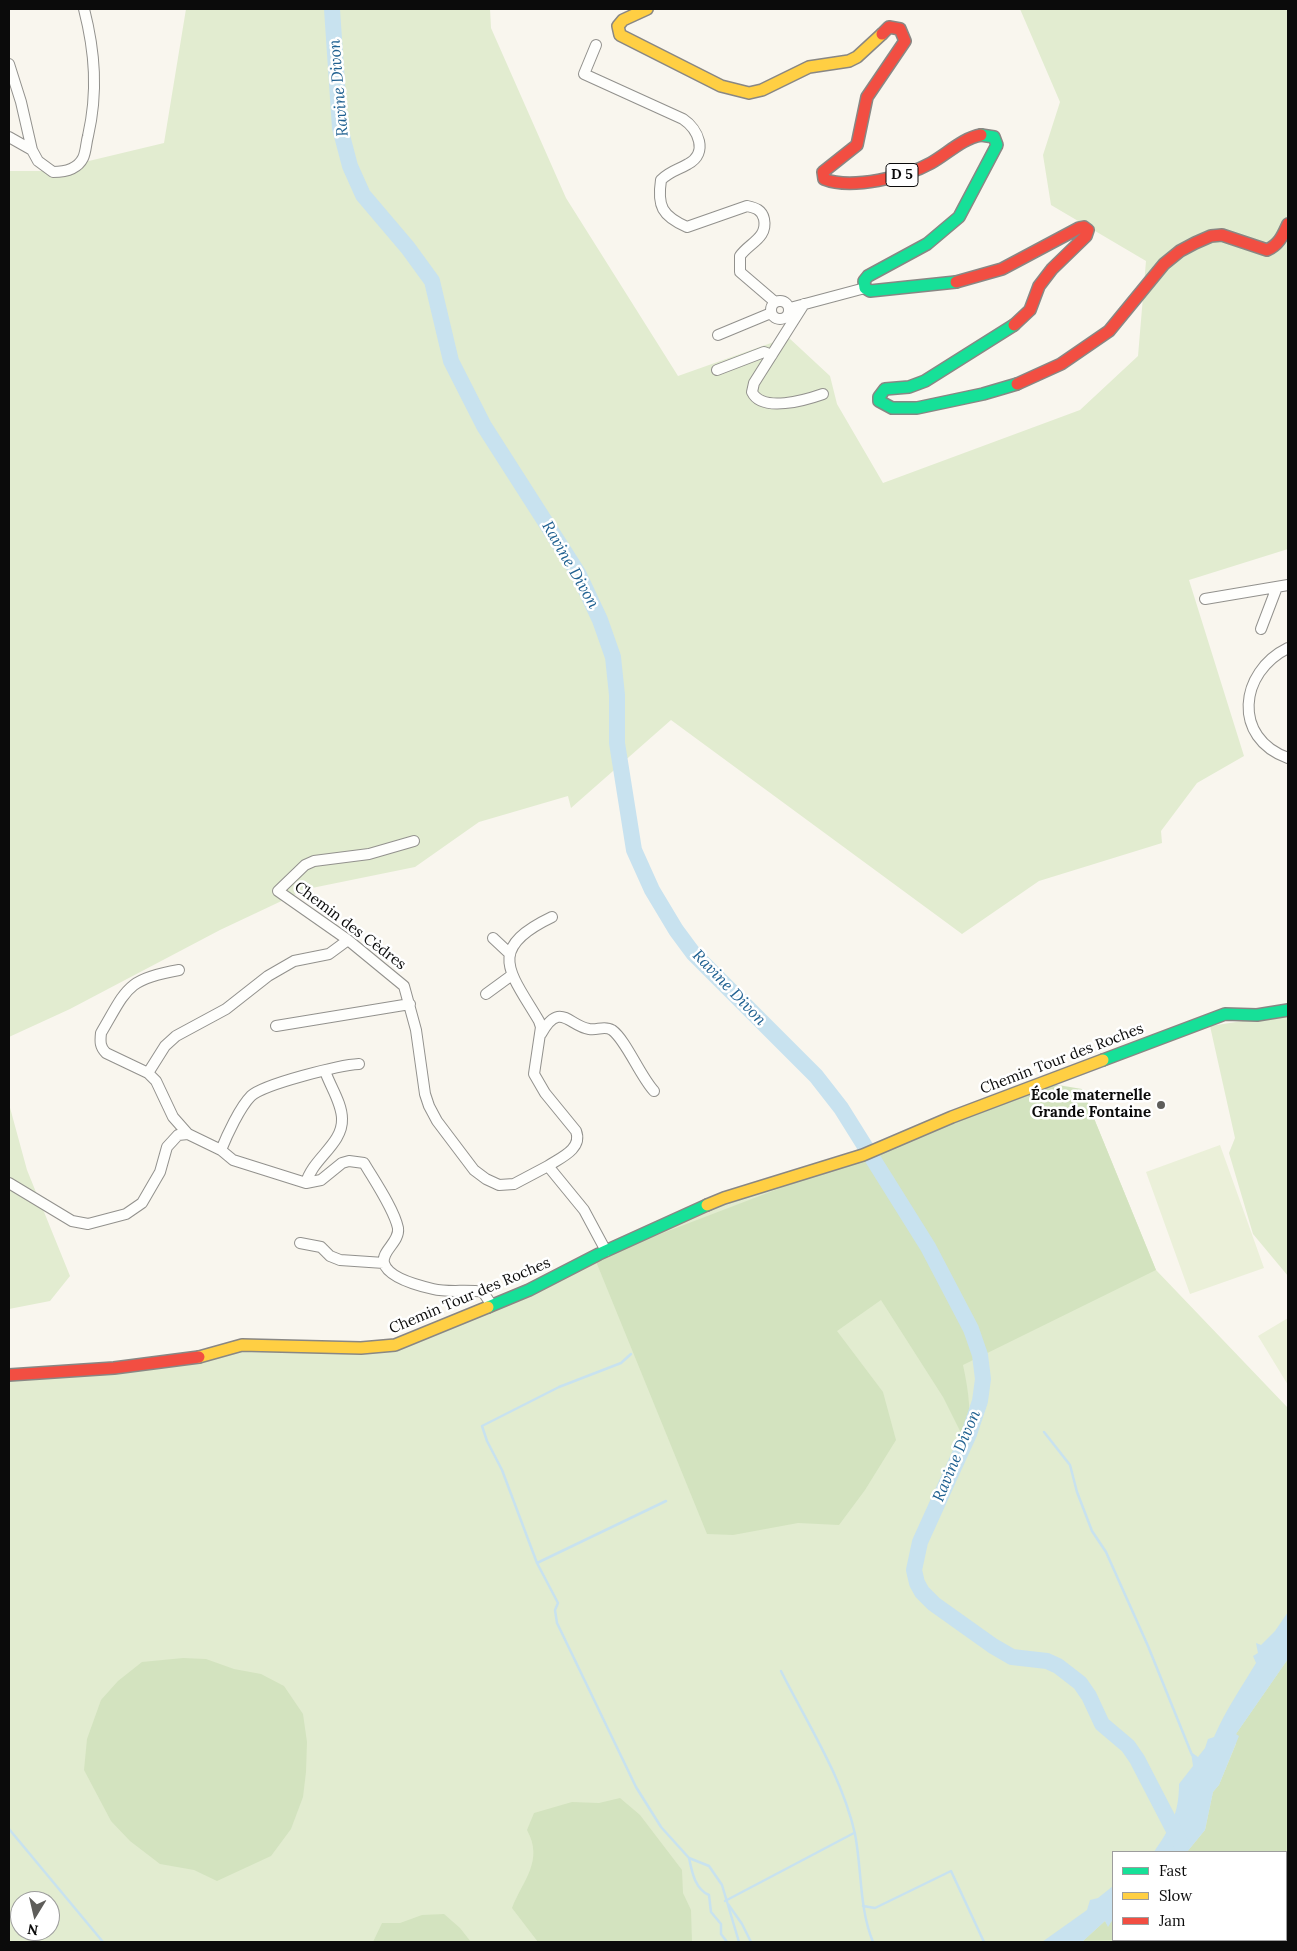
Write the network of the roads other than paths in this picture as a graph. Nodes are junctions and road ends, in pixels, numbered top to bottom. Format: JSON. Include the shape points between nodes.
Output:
{"nodes":[{"id":1,"x":84,"y":9,"type":"edge"},
{"id":2,"x":647,"y":9,"type":"edge"},
{"id":3,"x":596,"y":45,"type":"dead end"},
{"id":4,"x":9,"y":64,"type":"edge"},
{"id":5,"x":9,"y":137,"type":"edge"},
{"id":6,"x":32,"y":150,"type":"junction"},
{"id":7,"x":1288,"y":224,"type":"edge"},
{"id":8,"x":865,"y":288,"type":"junction"},
{"id":9,"x":775,"y":302,"type":"junction"},
{"id":10,"x":804,"y":304,"type":"junction"},
{"id":11,"x":790,"y":308,"type":"junction"},
{"id":12,"x":771,"y":312,"type":"junction"},
{"id":13,"x":718,"y":334,"type":"dead end"},
{"id":14,"x":772,"y":355,"type":"junction"},
{"id":15,"x":717,"y":370,"type":"dead end"},
{"id":16,"x":823,"y":394,"type":"dead end"},
{"id":17,"x":1288,"y":585,"type":"edge"},
{"id":18,"x":1277,"y":586,"type":"junction"},
{"id":19,"x":1205,"y":599,"type":"dead end"},
{"id":20,"x":1262,"y":629,"type":"dead end"},
{"id":21,"x":1288,"y":648,"type":"edge"},
{"id":22,"x":1288,"y":758,"type":"edge"},
{"id":23,"x":414,"y":841,"type":"dead end"},
{"id":24,"x":552,"y":917,"type":"dead end"},
{"id":25,"x":494,"y":938,"type":"dead end"},
{"id":26,"x":348,"y":940,"type":"junction"},
{"id":27,"x":509,"y":953,"type":"junction"},
{"id":28,"x":179,"y":970,"type":"dead end"},
{"id":29,"x":512,"y":976,"type":"junction"},
{"id":30,"x":486,"y":994,"type":"dead end"},
{"id":31,"x":410,"y":1004,"type":"junction"},
{"id":32,"x":1288,"y":1010,"type":"edge"},
{"id":33,"x":276,"y":1026,"type":"dead end"},
{"id":34,"x":541,"y":1034,"type":"junction"},
{"id":35,"x":359,"y":1064,"type":"dead end"},
{"id":36,"x":326,"y":1071,"type":"junction"},
{"id":37,"x":148,"y":1073,"type":"junction"},
{"id":38,"x":654,"y":1091,"type":"dead end"},
{"id":39,"x":188,"y":1134,"type":"junction"},
{"id":40,"x":221,"y":1150,"type":"junction"},
{"id":41,"x":548,"y":1166,"type":"junction"},
{"id":42,"x":9,"y":1183,"type":"edge"},
{"id":43,"x":306,"y":1183,"type":"junction"},
{"id":44,"x":300,"y":1243,"type":"dead end"},
{"id":45,"x":606,"y":1251,"type":"junction"},
{"id":46,"x":384,"y":1262,"type":"junction"},
{"id":47,"x":491,"y":1304,"type":"junction"},
{"id":48,"x":9,"y":1376,"type":"edge"}],
"edges":[{"from":1,"to":6,"type":"street","via":[[92,44],[96,94],[82,159],[74,168],[53,172],[38,161]]},
{"from":2,"to":8,"type":"main road","number":"D 5","via":[[623,20],[618,26],[620,35],[721,86],[750,93],[809,66],[849,61],[889,27],[900,29],[904,36],[902,47],[867,97],[857,145],[823,172],[829,183],[880,180],[902,175],[924,167],[978,135],[994,137],[996,145],[959,217],[927,244],[868,276],[864,281]]},
{"from":3,"to":9,"type":"street","via":[[584,74],[684,119],[698,134],[697,156],[690,164],[669,172],[661,180],[660,204],[664,213],[687,227],[747,206],[763,213],[766,227],[762,236],[740,256],[740,272]]},
{"from":4,"to":6,"type":"street"},
{"from":5,"to":6,"type":"street"},
{"from":7,"to":8,"type":"main road","via":[[1281,242],[1271,249],[1257,249],[1222,235],[1209,236],[1176,253],[1117,324],[1078,356],[1040,376],[1017,386],[967,399],[910,408],[889,407],[879,401],[879,397],[885,389],[925,382],[1008,330],[1030,310],[1039,286],[1088,231],[1082,227],[1001,269],[973,278],[931,286],[870,291]]},
{"from":8,"to":10,"type":"street"},
{"from":9,"to":11,"type":"street","via":[[782,300]]},
{"from":9,"to":12,"type":"street"},
{"from":10,"to":11,"type":"street"},
{"from":10,"to":14,"type":"street"},
{"from":11,"to":12,"type":"street","via":[[786,318],[779,320]]},
{"from":12,"to":13,"type":"street"},
{"from":14,"to":15,"type":"street","via":[[764,352]]},
{"from":14,"to":16,"type":"street","via":[[754,382],[754,397],[767,404]]},
{"from":17,"to":18,"type":"street"},
{"from":18,"to":19,"type":"street"},
{"from":18,"to":20,"type":"street"},
{"from":21,"to":22,"type":"street","via":[[1260,670],[1249,689],[1248,706],[1251,726],[1263,742]]},
{"from":23,"to":26,"type":"street","name":"Chemin des Cèdres","via":[[387,850],[314,861],[305,865],[278,891]]},
{"from":24,"to":27,"type":"street","via":[[541,922]]},
{"from":25,"to":27,"type":"street"},
{"from":26,"to":31,"type":"street","name":"Chemin des Cèdres","via":[[404,986]]},
{"from":26,"to":37,"type":"street","via":[[329,954],[294,961],[268,976],[226,1009],[176,1036],[165,1046]]},
{"from":27,"to":29,"type":"street"},
{"from":28,"to":37,"type":"street","via":[[139,980],[126,991],[101,1033],[101,1048],[106,1053]]},
{"from":29,"to":30,"type":"street"},
{"from":29,"to":34,"type":"street","via":[[539,1021]]},
{"from":31,"to":33,"type":"street"},
{"from":31,"to":41,"type":"street","name":"Chemin des Cèdres","via":[[429,1106],[474,1170],[499,1185],[514,1184]]},
{"from":32,"to":45,"type":"main road","name":"Chemin Tour des Roches","via":[[1257,1015],[1225,1014],[960,1114],[863,1155],[724,1198]]},
{"from":34,"to":38,"type":"street","via":[[546,1024],[562,1017],[591,1030],[612,1030]]},
{"from":34,"to":41,"type":"street","name":"Chemin des Cèdres","via":[[534,1074],[578,1137],[574,1149]]},
{"from":35,"to":36,"type":"street","via":[[342,1065]]},
{"from":36,"to":40,"type":"street","via":[[264,1088],[252,1096]]},
{"from":36,"to":43,"type":"street","via":[[340,1109],[341,1126],[336,1139],[310,1170]]},
{"from":37,"to":39,"type":"street","via":[[156,1081],[173,1117]]},
{"from":39,"to":40,"type":"street"},
{"from":39,"to":42,"type":"street","via":[[178,1135],[170,1142],[164,1152],[160,1172],[142,1204],[126,1214],[80,1224]]},
{"from":40,"to":43,"type":"street","via":[[233,1160]]},
{"from":41,"to":45,"type":"street","via":[[584,1210]]},
{"from":43,"to":46,"type":"street","via":[[321,1180],[342,1163],[364,1163],[398,1230],[396,1242]]},
{"from":44,"to":46,"type":"street","via":[[321,1247],[340,1260]]},
{"from":45,"to":47,"type":"main road","name":"Chemin Tour des Roches","via":[[529,1290]]},
{"from":46,"to":47,"type":"street","via":[[390,1272],[435,1289],[483,1292]]},
{"from":47,"to":48,"type":"main road","name":"Chemin Tour des Roches","via":[[412,1339],[378,1348],[242,1345],[192,1359]]}]}
